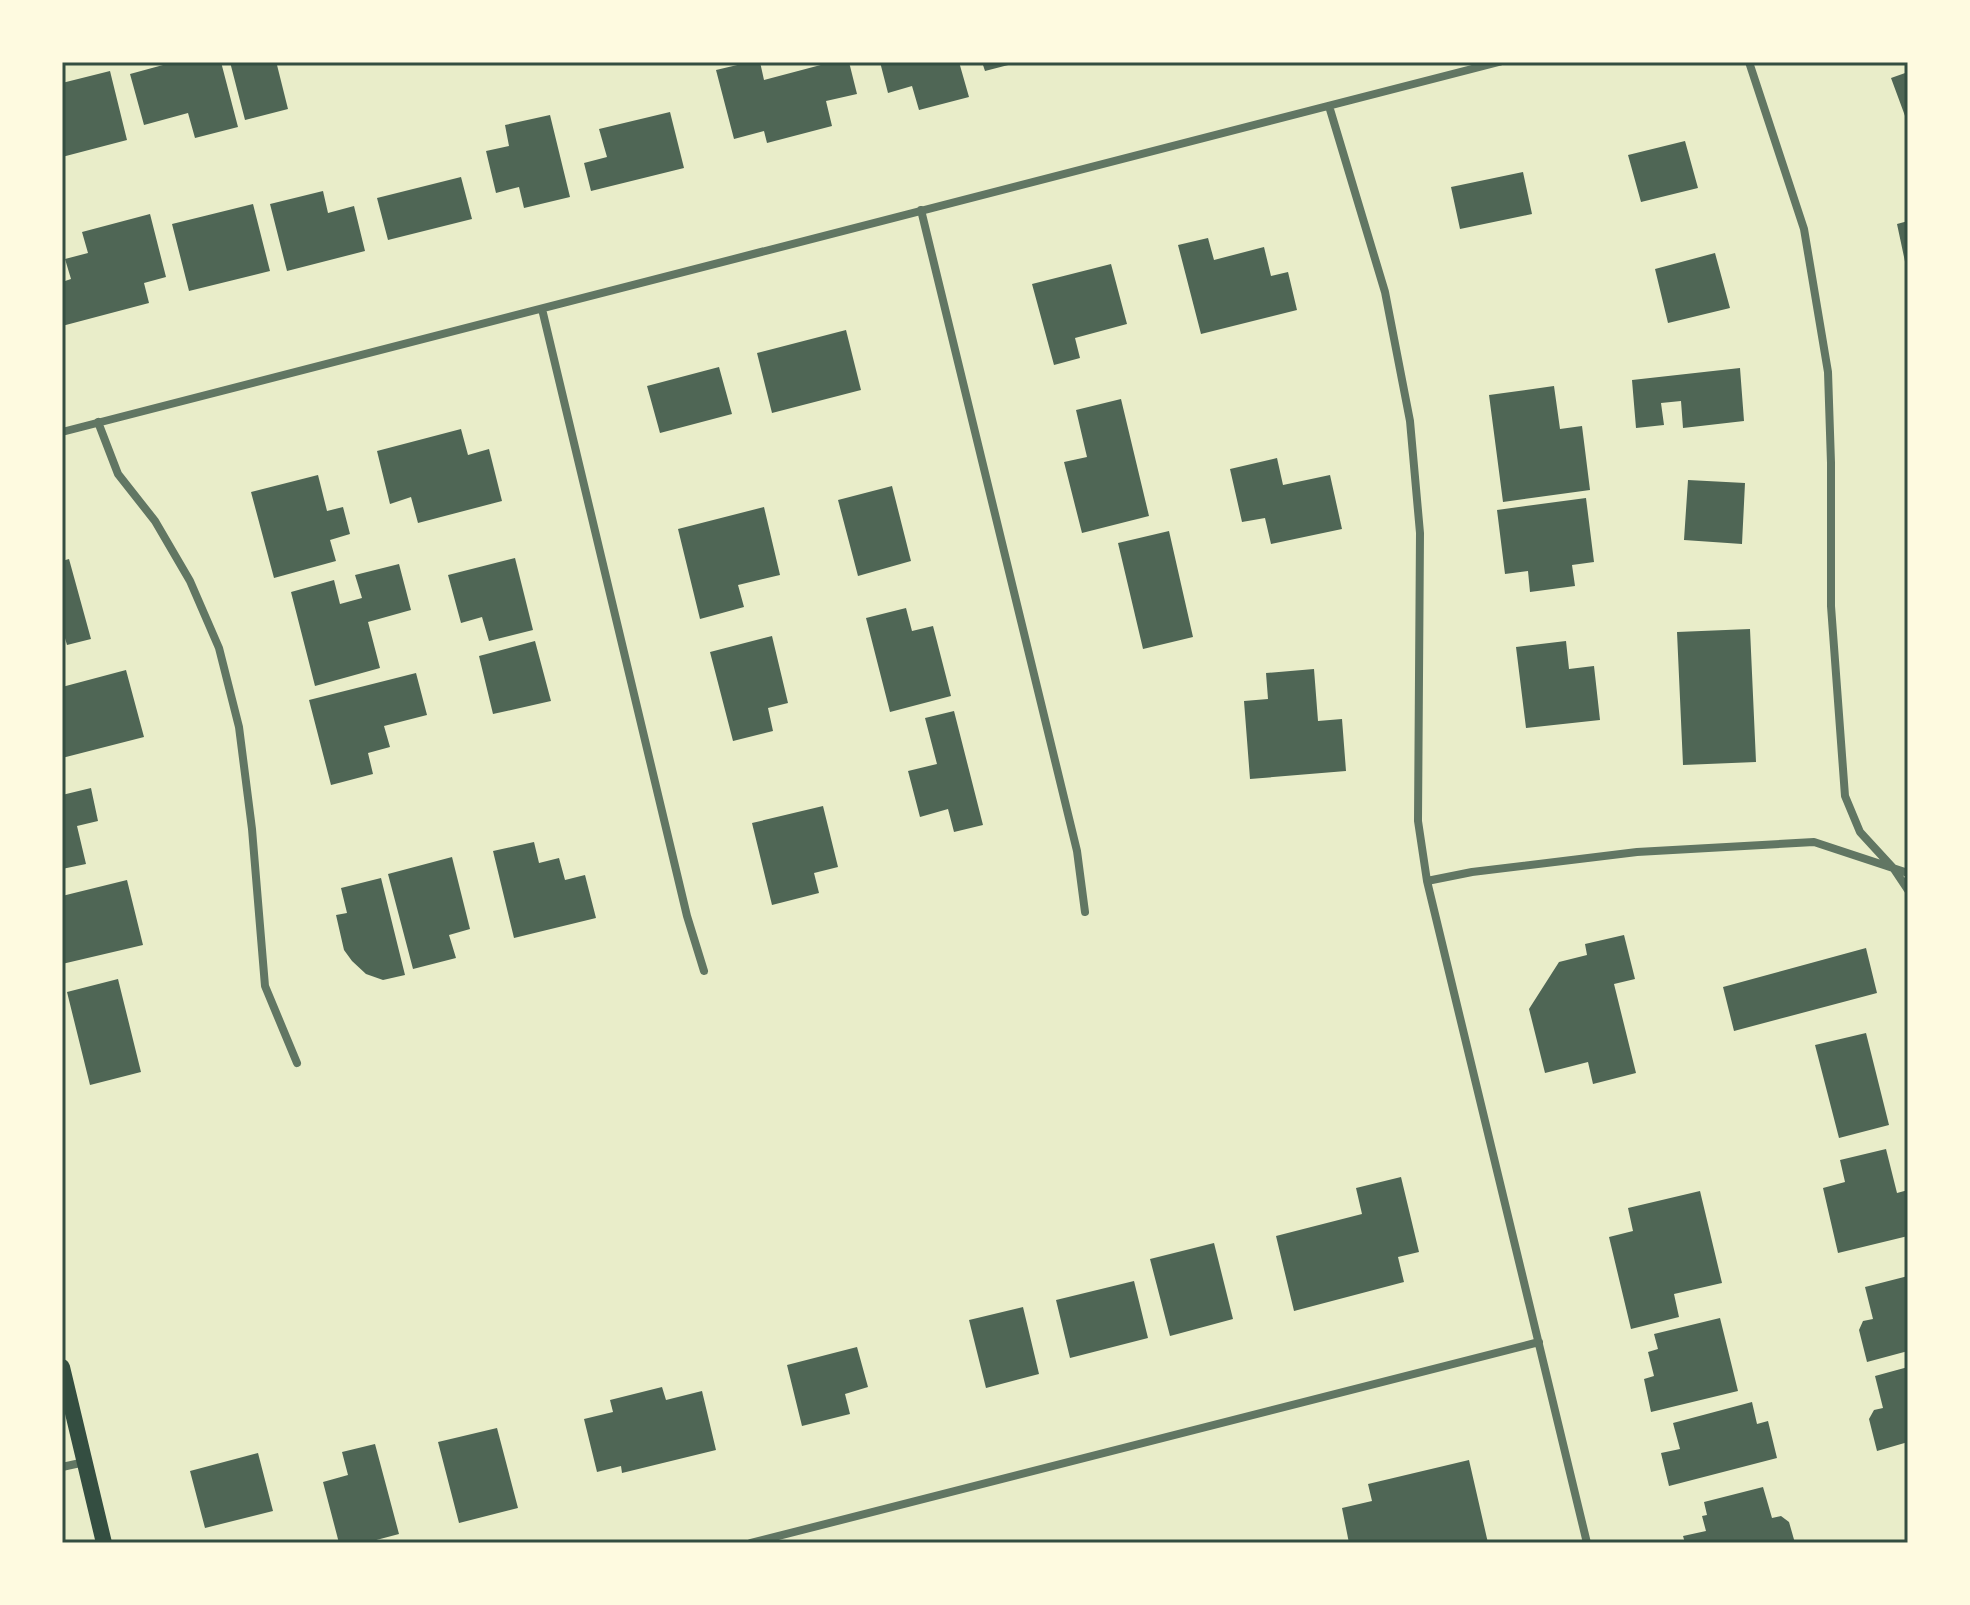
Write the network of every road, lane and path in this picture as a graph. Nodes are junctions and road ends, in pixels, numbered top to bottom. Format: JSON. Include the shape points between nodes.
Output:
{"nodes":[{"id":1,"x":1499,"y":62,"type":"edge"},
{"id":2,"x":1749,"y":62,"type":"edge"},
{"id":3,"x":1329,"y":106,"type":"junction"},
{"id":4,"x":921,"y":210,"type":"junction"},
{"id":5,"x":542,"y":309,"type":"junction"},
{"id":6,"x":98,"y":422,"type":"junction"},
{"id":7,"x":62,"y":432,"type":"edge"},
{"id":8,"x":1894,"y":869,"type":"junction"},
{"id":9,"x":1908,"y":873,"type":"edge"},
{"id":10,"x":1427,"y":881,"type":"junction"},
{"id":11,"x":1908,"y":890,"type":"edge"},
{"id":12,"x":1085,"y":912,"type":"dead end"},
{"id":13,"x":704,"y":971,"type":"dead end"},
{"id":14,"x":297,"y":1063,"type":"dead end"},
{"id":15,"x":1539,"y":1342,"type":"junction"},
{"id":16,"x":62,"y":1367,"type":"edge"},
{"id":17,"x":85,"y":1462,"type":"junction"},
{"id":18,"x":62,"y":1467,"type":"edge"},
{"id":19,"x":104,"y":1543,"type":"edge"},
{"id":20,"x":751,"y":1543,"type":"edge"},
{"id":21,"x":1587,"y":1543,"type":"edge"}],
"edges":[{"from":1,"to":3,"type":"street"},
{"from":2,"to":8,"type":"street","via":[[1804,229],[1828,372],[1831,606],[1845,796],[1860,832]]},
{"from":3,"to":4,"type":"street"},
{"from":3,"to":10,"type":"street","via":[[1385,292],[1410,421],[1420,533],[1418,821]]},
{"from":4,"to":5,"type":"street"},
{"from":4,"to":12,"type":"street","via":[[1074,836]]},
{"from":5,"to":6,"type":"street"},
{"from":5,"to":13,"type":"street"},
{"from":6,"to":7,"type":"street"},
{"from":6,"to":14,"type":"street","via":[[118,474],[155,521],[190,581],[219,648],[239,727],[265,986]]},
{"from":8,"to":9,"type":"street"},
{"from":8,"to":10,"type":"street","via":[[1814,842],[1637,852]]},
{"from":8,"to":11,"type":"street"},
{"from":10,"to":15,"type":"street"},
{"from":15,"to":20,"type":"street"},
{"from":15,"to":21,"type":"street"},
{"from":16,"to":17,"type":"main road"},
{"from":17,"to":18,"type":"street"},
{"from":17,"to":19,"type":"main road"}]}
